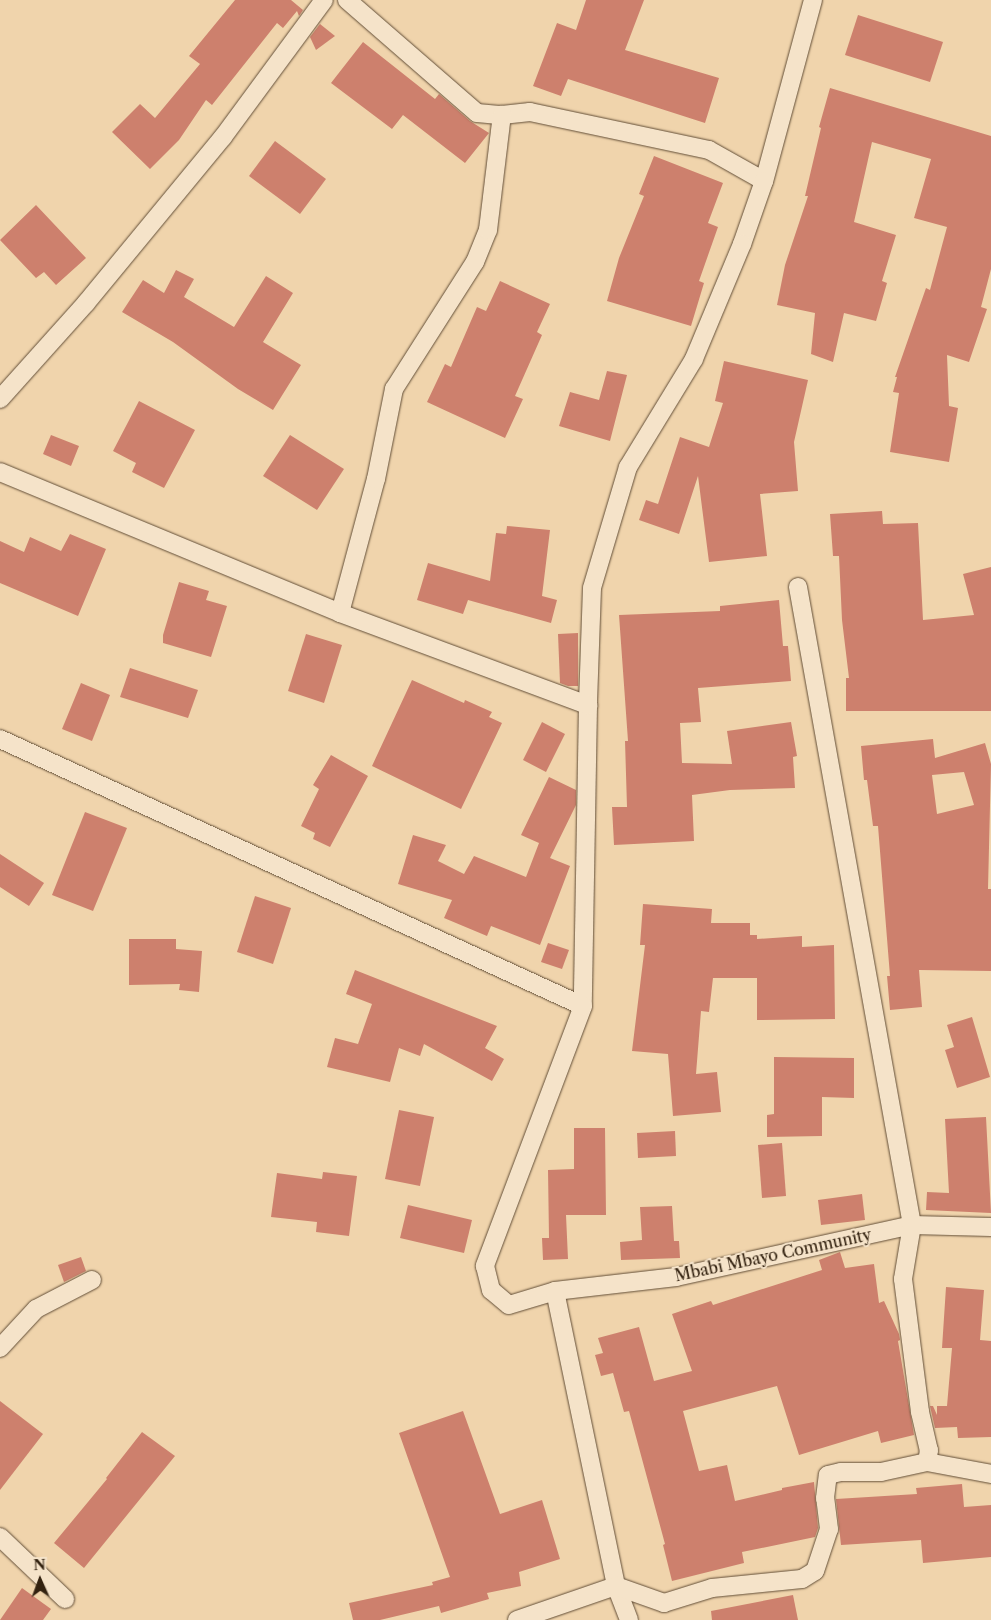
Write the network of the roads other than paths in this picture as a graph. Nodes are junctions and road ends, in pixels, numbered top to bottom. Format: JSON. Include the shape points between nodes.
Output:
{"nodes":[{"id":1,"x":324,"y":0,"type":"edge"},
{"id":2,"x":347,"y":0,"type":"edge"},
{"id":3,"x":813,"y":0,"type":"edge"},
{"id":4,"x":502,"y":115,"type":"junction"},
{"id":5,"x":764,"y":181,"type":"junction"},
{"id":6,"x":0,"y":399,"type":"edge"},
{"id":7,"x":0,"y":472,"type":"edge"},
{"id":8,"x":798,"y":587,"type":"dead end"},
{"id":9,"x":340,"y":613,"type":"junction"},
{"id":10,"x":588,"y":705,"type":"junction"},
{"id":11,"x":0,"y":739,"type":"edge"},
{"id":12,"x":583,"y":1006,"type":"junction"},
{"id":13,"x":912,"y":1225,"type":"junction"},
{"id":14,"x":991,"y":1227,"type":"edge"},
{"id":15,"x":92,"y":1280,"type":"dead end"},
{"id":16,"x":555,"y":1291,"type":"junction"},
{"id":17,"x":0,"y":1348,"type":"edge"},
{"id":18,"x":927,"y":1462,"type":"junction"},
{"id":19,"x":991,"y":1474,"type":"edge"},
{"id":20,"x":0,"y":1536,"type":"edge"},
{"id":21,"x":616,"y":1586,"type":"junction"},
{"id":22,"x":65,"y":1599,"type":"dead end"},
{"id":23,"x":517,"y":1620,"type":"edge"},
{"id":24,"x":629,"y":1620,"type":"edge"}],
"edges":[{"from":1,"to":6,"type":"street","via":[[223,137],[86,303]]},
{"from":2,"to":4,"type":"street","via":[[477,113]]},
{"from":3,"to":5,"type":"street"},
{"from":4,"to":5,"type":"street","via":[[530,112],[709,150]]},
{"from":4,"to":9,"type":"street","via":[[488,230],[475,262],[394,389],[376,479]]},
{"from":5,"to":10,"type":"street","via":[[742,244],[694,359],[628,467],[592,588]]},
{"from":7,"to":9,"type":"street"},
{"from":8,"to":13,"type":"street"},
{"from":9,"to":10,"type":"street"},
{"from":10,"to":12,"type":"street"},
{"from":11,"to":12,"type":"street"},
{"from":12,"to":16,"type":"street","name":"Mbabi Mbayo Community","via":[[485,1266],[491,1290],[509,1305]]},
{"from":13,"to":14,"type":"street","name":"Mbabi Mbayo Community"},
{"from":13,"to":16,"type":"street","name":"Mbabi Mbayo Community","via":[[676,1277]]},
{"from":13,"to":18,"type":"street","via":[[903,1279],[916,1386],[929,1450]]},
{"from":15,"to":17,"type":"street","via":[[36,1309]]},
{"from":16,"to":21,"type":"street"},
{"from":18,"to":19,"type":"street"},
{"from":18,"to":21,"type":"street","via":[[881,1472],[828,1475],[825,1498],[829,1529],[815,1572],[802,1579],[712,1588],[664,1603]]},
{"from":20,"to":22,"type":"street"},
{"from":21,"to":23,"type":"street"},
{"from":21,"to":24,"type":"street"}]}
